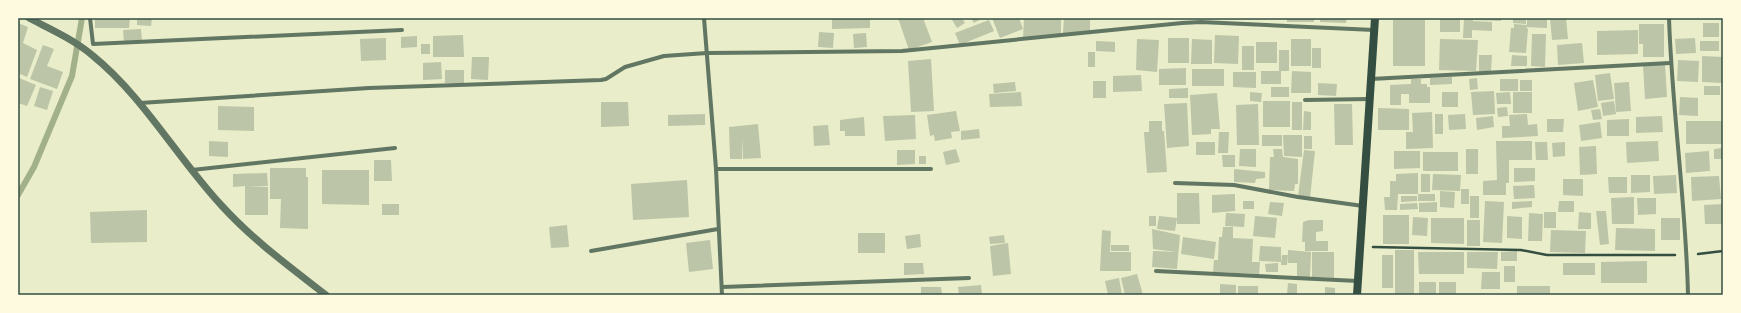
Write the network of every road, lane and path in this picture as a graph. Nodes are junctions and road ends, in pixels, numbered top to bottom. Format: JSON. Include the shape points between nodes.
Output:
{"nodes":[{"id":1,"x":29,"y":18,"type":"edge"},
{"id":2,"x":90,"y":18,"type":"edge"},
{"id":3,"x":704,"y":18,"type":"edge"},
{"id":4,"x":1375,"y":18,"type":"edge"},
{"id":5,"x":1669,"y":18,"type":"edge"},
{"id":6,"x":402,"y":30,"type":"dead end"},
{"id":7,"x":1374,"y":30,"type":"junction"},
{"id":8,"x":93,"y":44,"type":"junction"},
{"id":9,"x":707,"y":53,"type":"junction"},
{"id":10,"x":94,"y":56,"type":"junction"},
{"id":11,"x":1670,"y":63,"type":"junction"},
{"id":12,"x":1370,"y":79,"type":"junction"},
{"id":13,"x":1369,"y":99,"type":"junction"},
{"id":14,"x":1305,"y":100,"type":"dead end"},
{"id":15,"x":140,"y":103,"type":"junction"},
{"id":16,"x":395,"y":148,"type":"dead end"},
{"id":17,"x":716,"y":169,"type":"junction"},
{"id":18,"x":931,"y":169,"type":"dead end"},
{"id":19,"x":191,"y":170,"type":"junction"},
{"id":20,"x":1175,"y":182,"type":"dead end"},
{"id":21,"x":1363,"y":206,"type":"junction"},
{"id":22,"x":718,"y":229,"type":"junction"},
{"id":23,"x":1360,"y":247,"type":"junction"},
{"id":24,"x":591,"y":251,"type":"dead end"},
{"id":25,"x":1723,"y":251,"type":"edge"},
{"id":26,"x":1687,"y":255,"type":"junction"},
{"id":27,"x":1156,"y":271,"type":"dead end"},
{"id":28,"x":969,"y":278,"type":"dead end"},
{"id":29,"x":1358,"y":281,"type":"junction"},
{"id":30,"x":722,"y":288,"type":"junction"},
{"id":31,"x":326,"y":295,"type":"edge"},
{"id":32,"x":722,"y":295,"type":"edge"},
{"id":33,"x":1357,"y":295,"type":"edge"},
{"id":34,"x":1688,"y":295,"type":"edge"}],
"edges":[{"from":1,"to":10,"type":"street","via":[[63,35]]},
{"from":2,"to":8,"type":"street"},
{"from":3,"to":9,"type":"street"},
{"from":4,"to":7,"type":"main road"},
{"from":5,"to":11,"type":"street"},
{"from":6,"to":8,"type":"street"},
{"from":7,"to":9,"type":"street","via":[[1201,22],[902,51]]},
{"from":7,"to":12,"type":"main road"},
{"from":8,"to":10,"type":"street"},
{"from":9,"to":15,"type":"street","via":[[664,56],[641,61],[601,80],[413,86]]},
{"from":9,"to":17,"type":"street"},
{"from":10,"to":15,"type":"street"},
{"from":11,"to":12,"type":"street"},
{"from":11,"to":26,"type":"street"},
{"from":12,"to":13,"type":"main road"},
{"from":13,"to":14,"type":"street"},
{"from":13,"to":21,"type":"main road"},
{"from":15,"to":19,"type":"street"},
{"from":16,"to":19,"type":"street"},
{"from":17,"to":18,"type":"street"},
{"from":17,"to":22,"type":"street"},
{"from":19,"to":31,"type":"street","via":[[248,232]]},
{"from":20,"to":21,"type":"street","via":[[1234,185]]},
{"from":21,"to":23,"type":"main road"},
{"from":22,"to":24,"type":"street"},
{"from":22,"to":30,"type":"street"},
{"from":23,"to":26,"type":"path","via":[[1521,250],[1546,255]]},
{"from":23,"to":29,"type":"main road"},
{"from":25,"to":26,"type":"path"},
{"from":26,"to":34,"type":"street"},
{"from":27,"to":29,"type":"street"},
{"from":28,"to":30,"type":"street"},
{"from":29,"to":33,"type":"main road"},
{"from":30,"to":32,"type":"street"}]}
